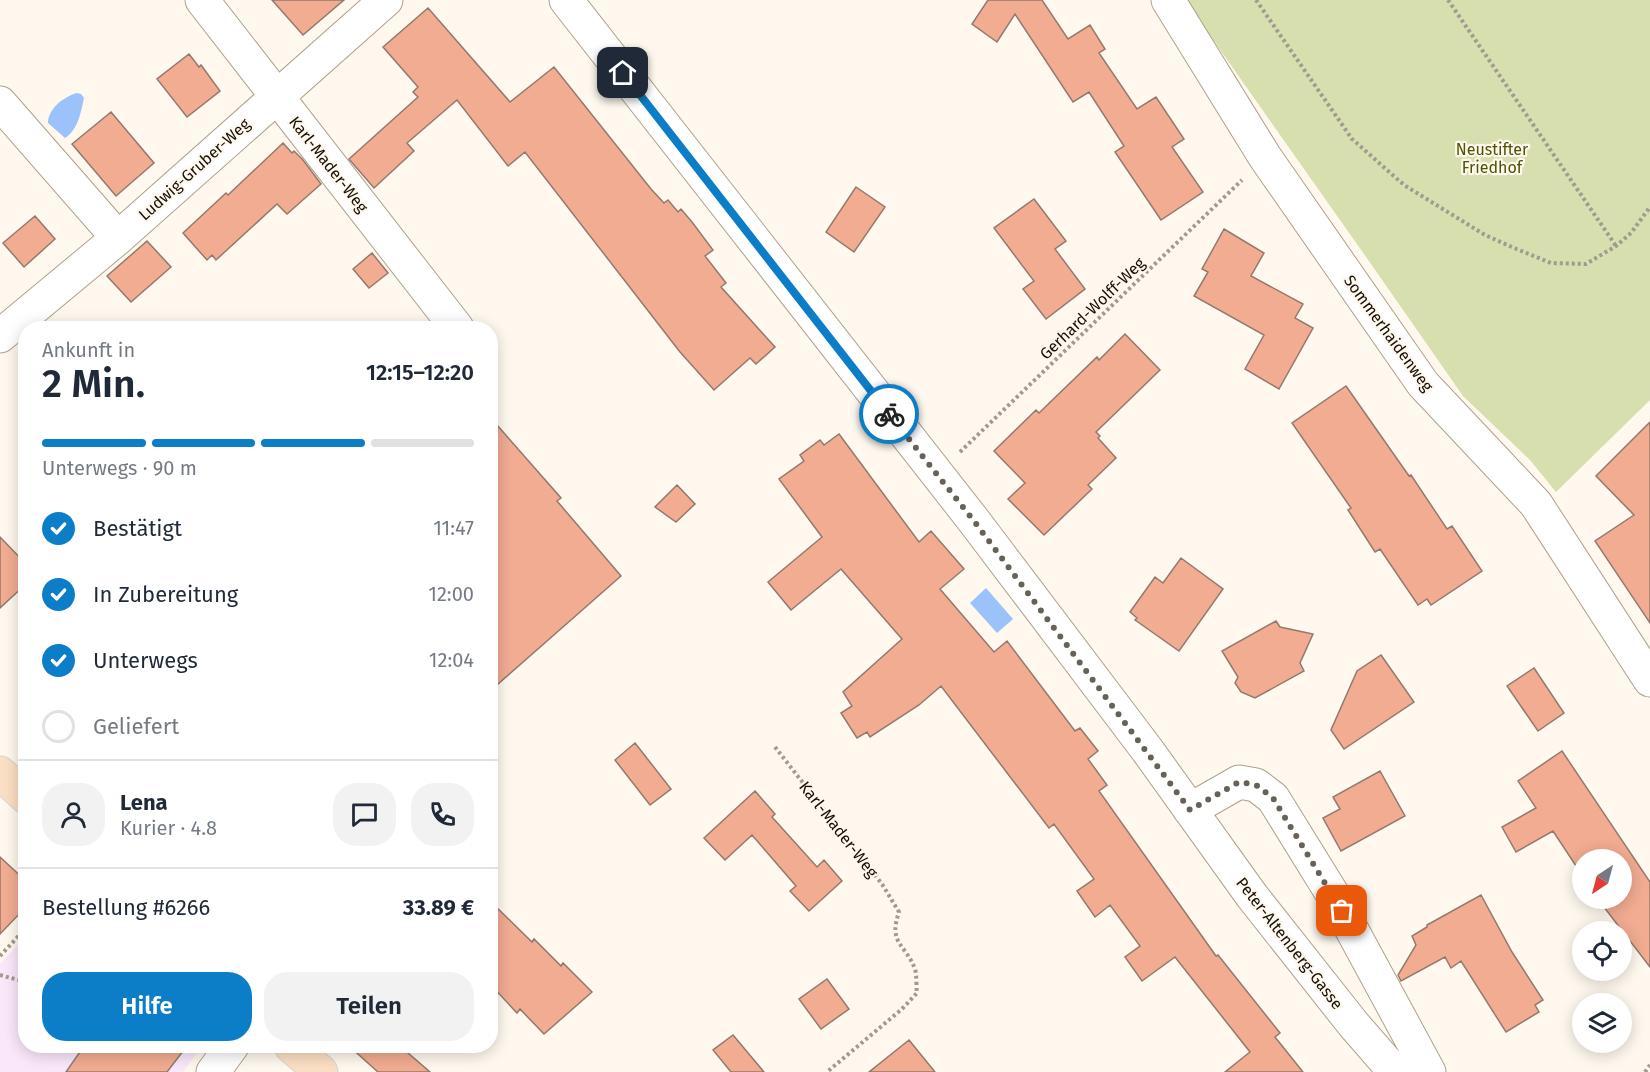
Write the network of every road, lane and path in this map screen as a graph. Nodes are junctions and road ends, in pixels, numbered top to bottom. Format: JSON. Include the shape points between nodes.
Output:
{"nodes":[{"id":1,"x":202,"y":0,"type":"edge"},
{"id":2,"x":386,"y":0,"type":"edge"},
{"id":3,"x":566,"y":0,"type":"edge"},
{"id":4,"x":1168,"y":0,"type":"edge"},
{"id":5,"x":1256,"y":0,"type":"edge"},
{"id":6,"x":1448,"y":0,"type":"edge"},
{"id":7,"x":276,"y":96,"type":"junction"},
{"id":8,"x":0,"y":103,"type":"edge"},
{"id":9,"x":1265,"y":157,"type":"junction"},
{"id":10,"x":1650,"y":207,"type":"edge"},
{"id":11,"x":118,"y":238,"type":"junction"},
{"id":12,"x":1616,"y":246,"type":"junction"},
{"id":13,"x":18,"y":321,"type":"edge"},
{"id":14,"x":18,"y":321,"type":"edge"},
{"id":15,"x":452,"y":321,"type":"edge"},
{"id":16,"x":0,"y":336,"type":"edge"},
{"id":17,"x":936,"y":475,"type":"junction"},
{"id":18,"x":1650,"y":680,"type":"edge"},
{"id":19,"x":775,"y":747,"type":"dead end"},
{"id":20,"x":0,"y":773,"type":"edge"},
{"id":21,"x":18,"y":790,"type":"edge"},
{"id":22,"x":1190,"y":810,"type":"junction"},
{"id":23,"x":18,"y":937,"type":"edge"},
{"id":24,"x":0,"y":956,"type":"edge"},
{"id":25,"x":0,"y":975,"type":"edge"},
{"id":26,"x":18,"y":980,"type":"edge"},
{"id":27,"x":227,"y":1053,"type":"edge"},
{"id":28,"x":299,"y":1053,"type":"edge"},
{"id":29,"x":1650,"y":1065,"type":"edge"},
{"id":30,"x":213,"y":1072,"type":"edge"},
{"id":31,"x":321,"y":1072,"type":"edge"},
{"id":32,"x":827,"y":1072,"type":"edge"},
{"id":33,"x":1395,"y":1072,"type":"edge"},
{"id":34,"x":1429,"y":1072,"type":"edge"},
{"id":35,"x":1645,"y":1072,"type":"edge"}],
"edges":[{"from":1,"to":7,"type":"street","name":"Karl-Mader-Weg"},
{"from":2,"to":7,"type":"street","name":"Ludwig-Gruber-Weg"},
{"from":3,"to":17,"type":"street","name":"Peter-Altenberg-Gasse"},
{"from":4,"to":9,"type":"street","name":"Sommerhaidenweg"},
{"from":5,"to":12,"type":"path","via":[[1352,139],[1404,185],[1485,235],[1551,263],[1586,264]]},
{"from":6,"to":12,"type":"path"},
{"from":7,"to":11,"type":"street","name":"Ludwig-Gruber-Weg"},
{"from":7,"to":15,"type":"street","name":"Karl-Mader-Weg"},
{"from":8,"to":11,"type":"street"},
{"from":9,"to":17,"type":"path","name":"Gerhard-Wolff-Weg"},
{"from":9,"to":18,"type":"street","name":"Sommerhaidenweg","via":[[1423,384],[1536,504]]},
{"from":10,"to":12,"type":"path"},
{"from":11,"to":13,"type":"street","name":"Ludwig-Gruber-Weg"},
{"from":14,"to":16,"type":"street","name":"Ludwig-Gruber-Weg"},
{"from":17,"to":22,"type":"street","name":"Peter-Altenberg-Gasse"},
{"from":19,"to":32,"type":"path","name":"Karl-Mader-Weg","via":[[882,884],[899,912],[893,929],[915,970],[917,993]]},
{"from":20,"to":21,"type":"main road"},
{"from":22,"to":33,"type":"street","name":"Peter-Altenberg-Gasse","via":[[1252,896]]},
{"from":22,"to":34,"type":"street","via":[[1239,782],[1256,785],[1273,798],[1333,895]]},
{"from":23,"to":24,"type":"path"},
{"from":25,"to":26,"type":"path"},
{"from":27,"to":30,"type":"street"},
{"from":28,"to":31,"type":"main road"},
{"from":29,"to":35,"type":"path"}]}
